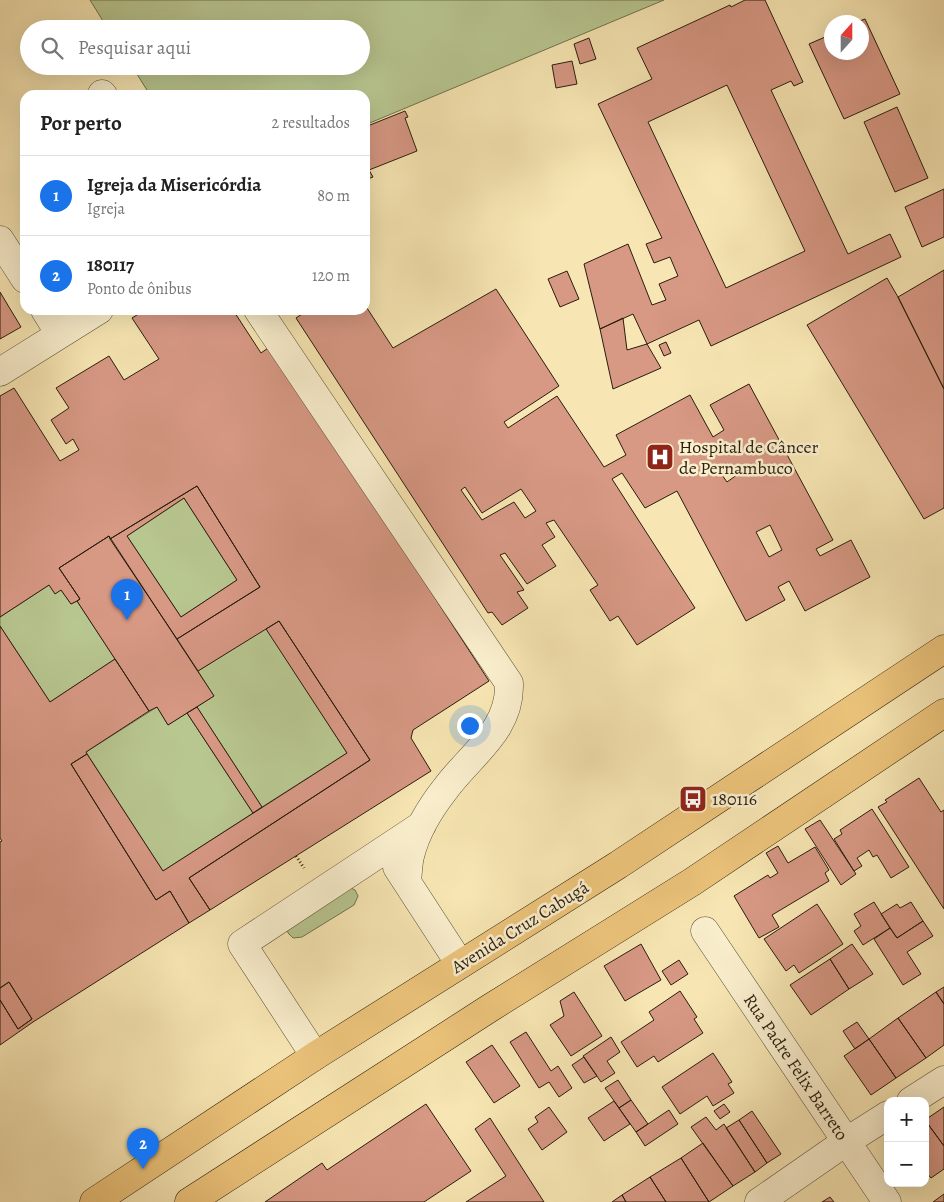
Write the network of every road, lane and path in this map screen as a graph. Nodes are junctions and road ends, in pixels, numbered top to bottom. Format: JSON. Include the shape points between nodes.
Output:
{"nodes":[{"id":1,"x":0,"y":240,"type":"edge"},
{"id":2,"x":20,"y":271,"type":"edge"},
{"id":3,"x":48,"y":315,"type":"edge"},
{"id":4,"x":91,"y":315,"type":"edge"},
{"id":5,"x":261,"y":315,"type":"edge"},
{"id":6,"x":60,"y":334,"type":"junction"},
{"id":7,"x":0,"y":372,"type":"edge"},
{"id":8,"x":944,"y":649,"type":"edge"},
{"id":9,"x":944,"y":713,"type":"edge"},
{"id":10,"x":422,"y":825,"type":"junction"},
{"id":11,"x":385,"y":850,"type":"junction"},
{"id":12,"x":406,"y":882,"type":"junction"},
{"id":13,"x":705,"y":931,"type":"dead end"},
{"id":14,"x":460,"y":964,"type":"junction"},
{"id":15,"x":315,"y":1056,"type":"junction"},
{"id":16,"x":944,"y":1080,"type":"edge"},
{"id":17,"x":916,"y":1097,"type":"edge"},
{"id":18,"x":884,"y":1117,"type":"edge"},
{"id":19,"x":846,"y":1140,"type":"junction"},
{"id":20,"x":94,"y":1202,"type":"edge"},
{"id":21,"x":189,"y":1202,"type":"edge"},
{"id":22,"x":759,"y":1202,"type":"edge"},
{"id":23,"x":888,"y":1202,"type":"edge"}],
"edges":[{"from":1,"to":2,"type":"street"},
{"from":3,"to":6,"type":"street"},
{"from":4,"to":6,"type":"street"},
{"from":5,"to":10,"type":"street","via":[[509,683],[508,703],[496,729],[447,786]]},
{"from":6,"to":7,"type":"street"},
{"from":8,"to":14,"type":"main road","name":"Avenida Cruz Cabugá","via":[[618,865]]},
{"from":9,"to":21,"type":"main road","via":[[692,882]]},
{"from":10,"to":11,"type":"street"},
{"from":10,"to":12,"type":"street","via":[[411,854]]},
{"from":11,"to":12,"type":"street"},
{"from":11,"to":15,"type":"street","via":[[242,944]]},
{"from":12,"to":14,"type":"street"},
{"from":13,"to":19,"type":"street","name":"Rua Padre Felix Barreto"},
{"from":14,"to":15,"type":"main road","name":"Avenida Cruz Cabugá"},
{"from":15,"to":20,"type":"main road","name":"Avenida Cruz Cabugá"},
{"from":16,"to":17,"type":"street"},
{"from":18,"to":19,"type":"street"},
{"from":19,"to":22,"type":"street"},
{"from":19,"to":23,"type":"street","name":"Rua Padre Felix Barreto"}]}
